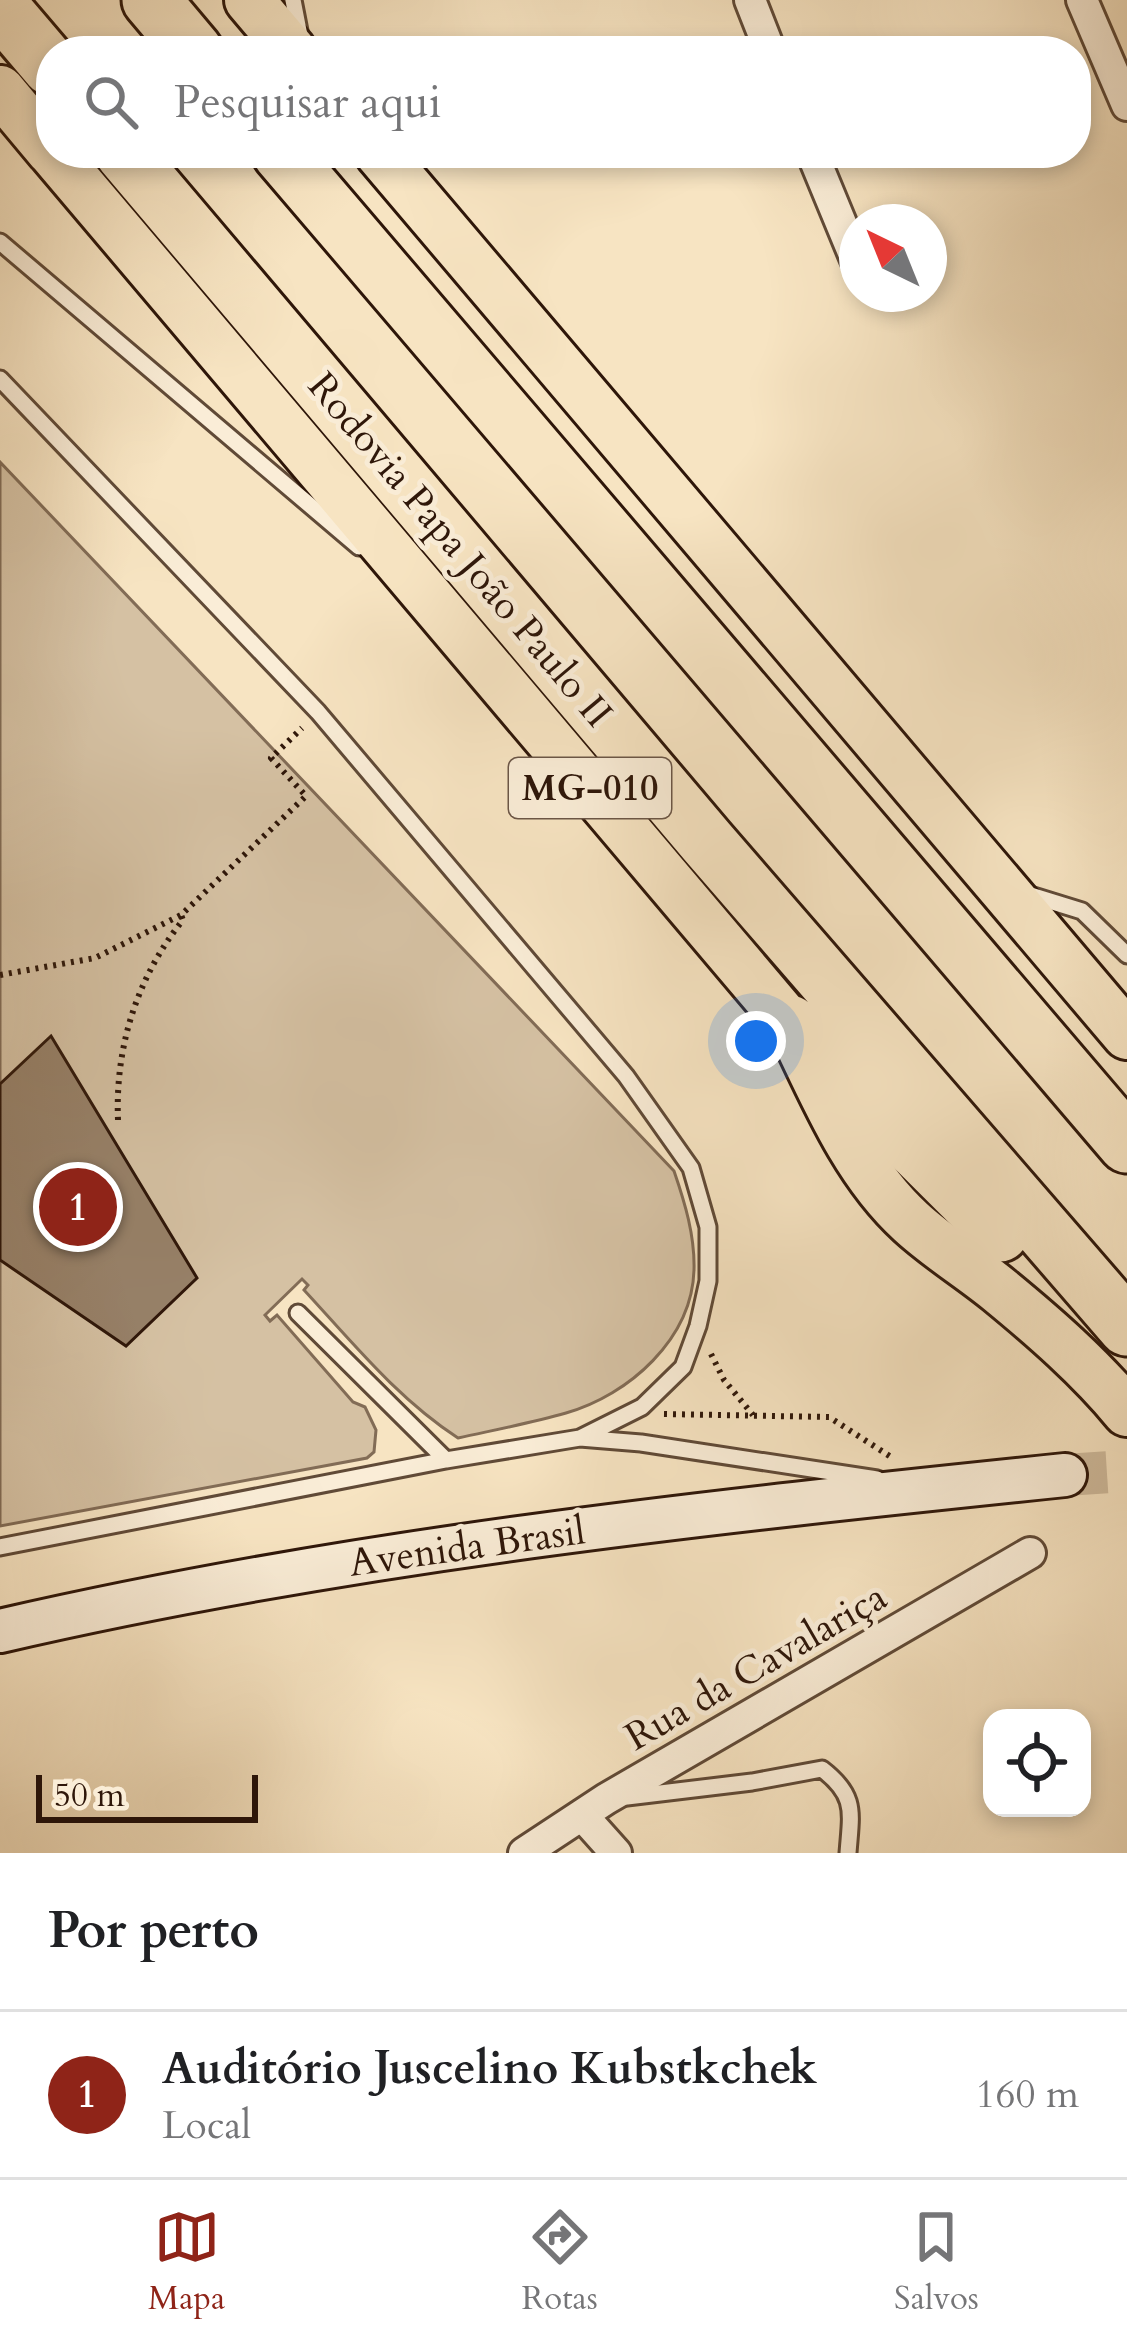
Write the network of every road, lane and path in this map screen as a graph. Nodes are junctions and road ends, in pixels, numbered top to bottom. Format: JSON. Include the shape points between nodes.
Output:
{"nodes":[{"id":1,"x":151,"y":0,"type":"edge"},
{"id":2,"x":249,"y":0,"type":"edge"},
{"id":3,"x":293,"y":0,"type":"edge"},
{"id":4,"x":750,"y":0,"type":"edge"},
{"id":5,"x":1082,"y":0,"type":"edge"},
{"id":6,"x":0,"y":7,"type":"edge"},
{"id":7,"x":181,"y":36,"type":"edge"},
{"id":8,"x":279,"y":36,"type":"edge"},
{"id":9,"x":299,"y":36,"type":"edge"},
{"id":10,"x":764,"y":36,"type":"edge"},
{"id":11,"x":36,"y":49,"type":"edge"},
{"id":12,"x":0,"y":90,"type":"edge"},
{"id":13,"x":1127,"y":105,"type":"edge"},
{"id":14,"x":36,"y":133,"type":"edge"},
{"id":15,"x":66,"y":168,"type":"edge"},
{"id":16,"x":137,"y":168,"type":"edge"},
{"id":17,"x":294,"y":168,"type":"edge"},
{"id":18,"x":393,"y":168,"type":"edge"},
{"id":19,"x":818,"y":168,"type":"edge"},
{"id":20,"x":839,"y":218,"type":"edge"},
{"id":21,"x":0,"y":242,"type":"edge"},
{"id":22,"x":0,"y":379,"type":"edge"},
{"id":23,"x":459,"y":633,"type":"junction"},
{"id":24,"x":318,"y":712,"type":"junction"},
{"id":25,"x":996,"y":884,"type":"junction"},
{"id":26,"x":181,"y":915,"type":"junction"},
{"id":27,"x":1127,"y":955,"type":"edge"},
{"id":28,"x":0,"y":975,"type":"edge"},
{"id":29,"x":790,"y":1024,"type":"junction"},
{"id":30,"x":1127,"y":1035,"type":"edge"},
{"id":31,"x":118,"y":1120,"type":"dead end"},
{"id":32,"x":1127,"y":1144,"type":"edge"},
{"id":33,"x":298,"y":1313,"type":"dead end"},
{"id":34,"x":698,"y":1327,"type":"junction"},
{"id":35,"x":1127,"y":1327,"type":"edge"},
{"id":36,"x":1127,"y":1360,"type":"edge"},
{"id":37,"x":642,"y":1407,"type":"junction"},
{"id":38,"x":1127,"y":1412,"type":"edge"},
{"id":39,"x":753,"y":1414,"type":"junction"},
{"id":40,"x":580,"y":1438,"type":"junction"},
{"id":41,"x":446,"y":1460,"type":"junction"},
{"id":42,"x":1065,"y":1475,"type":"tunnel mouth"},
{"id":43,"x":939,"y":1488,"type":"junction"},
{"id":44,"x":0,"y":1547,"type":"edge"},
{"id":45,"x":1030,"y":1553,"type":"dead end"},
{"id":46,"x":0,"y":1631,"type":"edge"},
{"id":47,"x":594,"y":1807,"type":"junction"},
{"id":48,"x":524,"y":1853,"type":"edge"},
{"id":49,"x":616,"y":1853,"type":"edge"},
{"id":50,"x":848,"y":1853,"type":"edge"}],
"edges":[{"from":1,"to":7,"type":"highway"},
{"from":2,"to":8,"type":"main road"},
{"from":3,"to":9,"type":"lane"},
{"from":4,"to":10,"type":"street"},
{"from":5,"to":13,"type":"street"},
{"from":6,"to":11,"type":"highway"},
{"from":12,"to":14,"type":"main road","number":"MG-010"},
{"from":15,"to":23,"type":"main road","number":"MG-010"},
{"from":16,"to":35,"type":"highway","name":"Rodovia Papa João Paulo II","number":"MG-010"},
{"from":17,"to":32,"type":"highway"},
{"from":18,"to":25,"type":"main road"},
{"from":19,"to":20,"type":"street"},
{"from":21,"to":23,"type":"lane"},
{"from":22,"to":24,"type":"lane"},
{"from":23,"to":29,"type":"main road","number":"MG-010"},
{"from":24,"to":26,"type":"path","via":[[271,758],[306,796]]},
{"from":24,"to":34,"type":"lane","via":[[626,1076],[691,1168],[708,1227]]},
{"from":25,"to":27,"type":"lane","via":[[1082,911]]},
{"from":25,"to":30,"type":"main road"},
{"from":26,"to":28,"type":"path","via":[[95,958]]},
{"from":26,"to":31,"type":"path","via":[[142,981],[116,1081]]},
{"from":29,"to":36,"type":"highway"},
{"from":29,"to":38,"type":"main road","number":"MG-010","via":[[832,1112],[909,1221],[1000,1291]]},
{"from":33,"to":41,"type":"lane"},
{"from":34,"to":37,"type":"lane","via":[[683,1367]]},
{"from":34,"to":39,"type":"path","via":[[724,1380]]},
{"from":37,"to":39,"type":"path","via":[[673,1417]]},
{"from":37,"to":40,"type":"lane"},
{"from":39,"to":43,"type":"path","via":[[829,1417]]},
{"from":40,"to":41,"type":"lane"},
{"from":40,"to":43,"type":"lane"},
{"from":41,"to":44,"type":"lane"},
{"from":42,"to":43,"type":"street","name":"Avenida Brasil"},
{"from":43,"to":46,"type":"street","name":"Avenida Brasil","via":[[374,1557]]},
{"from":45,"to":47,"type":"street","name":"Rua da Cavalariça"},
{"from":47,"to":48,"type":"street","name":"Rua da Cavalariça"},
{"from":47,"to":49,"type":"street"},
{"from":47,"to":50,"type":"lane","via":[[822,1769],[842,1784],[852,1806]]}]}
